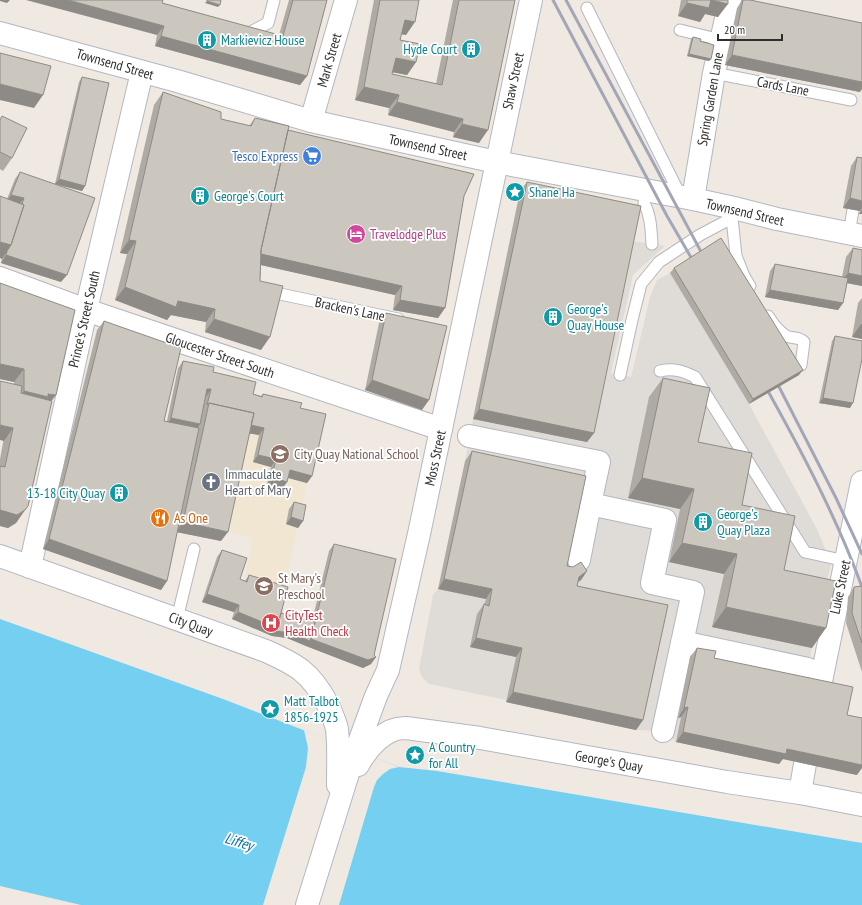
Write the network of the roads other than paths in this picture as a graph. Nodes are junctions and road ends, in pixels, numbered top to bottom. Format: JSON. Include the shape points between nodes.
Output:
{"nodes":[{"id":1,"x":274,"y":0,"type":"edge"},
{"id":2,"x":346,"y":0,"type":"edge"},
{"id":3,"x":531,"y":0,"type":"edge"},
{"id":4,"x":730,"y":0,"type":"edge"},
{"id":5,"x":587,"y":8,"type":"dead end"},
{"id":6,"x":680,"y":30,"type":"dead end"},
{"id":7,"x":231,"y":31,"type":"edge"},
{"id":8,"x":0,"y":32,"type":"edge"},
{"id":9,"x":721,"y":40,"type":"junction"},
{"id":10,"x":142,"y":72,"type":"junction"},
{"id":11,"x":714,"y":73,"type":"junction"},
{"id":12,"x":851,"y":100,"type":"edge"},
{"id":13,"x":311,"y":121,"type":"junction"},
{"id":14,"x":496,"y":162,"type":"junction"},
{"id":15,"x":646,"y":190,"type":"junction"},
{"id":16,"x":687,"y":198,"type":"junction"},
{"id":17,"x":853,"y":210,"type":"edge"},
{"id":18,"x":733,"y":213,"type":"junction"},
{"id":19,"x":856,"y":235,"type":"edge"},
{"id":20,"x":652,"y":244,"type":"dead end"},
{"id":21,"x":0,"y":278,"type":"edge"},
{"id":22,"x":262,"y":290,"type":"edge"},
{"id":23,"x":756,"y":295,"type":"edge"},
{"id":24,"x":763,"y":308,"type":"edge"},
{"id":25,"x":86,"y":310,"type":"junction"},
{"id":26,"x":408,"y":322,"type":"edge"},
{"id":27,"x":802,"y":365,"type":"edge"},
{"id":28,"x":660,"y":371,"type":"dead end"},
{"id":29,"x":620,"y":375,"type":"dead end"},
{"id":30,"x":441,"y":429,"type":"junction"},
{"id":31,"x":469,"y":436,"type":"dead end"},
{"id":32,"x":862,"y":482,"type":"edge"},
{"id":33,"x":590,"y":504,"type":"junction"},
{"id":34,"x":194,"y":549,"type":"dead end"},
{"id":35,"x":0,"y":556,"type":"edge"},
{"id":36,"x":579,"y":560,"type":"dead end"},
{"id":37,"x":854,"y":562,"type":"edge"},
{"id":38,"x":30,"y":567,"type":"junction"},
{"id":39,"x":177,"y":619,"type":"junction"},
{"id":40,"x":682,"y":642,"type":"junction"},
{"id":41,"x":808,"y":669,"type":"dead end"},
{"id":42,"x":818,"y":691,"type":"edge"},
{"id":43,"x":663,"y":731,"type":"dead end"},
{"id":44,"x":352,"y":749,"type":"junction"},
{"id":45,"x":806,"y":758,"type":"edge"},
{"id":46,"x":800,"y":793,"type":"junction"},
{"id":47,"x":339,"y":802,"type":"junction"},
{"id":48,"x":862,"y":805,"type":"edge"},
{"id":49,"x":307,"y":905,"type":"edge"}],
"edges":[{"from":1,"to":7,"type":"lane","via":[[268,22],[245,35]]},
{"from":2,"to":13,"type":"street","name":"Mark Street"},
{"from":3,"to":14,"type":"street","name":"Shaw Street"},
{"from":4,"to":9,"type":"street","name":"Spring Garden Lane"},
{"from":5,"to":16,"type":"lane"},
{"from":6,"to":9,"type":"lane"},
{"from":8,"to":10,"type":"street","name":"Townsend Street"},
{"from":9,"to":11,"type":"street","name":"Spring Garden Lane"},
{"from":10,"to":13,"type":"street","name":"Townsend Street"},
{"from":10,"to":25,"type":"street","name":"Prince's Street South"},
{"from":11,"to":12,"type":"lane","name":"Cards Lane"},
{"from":11,"to":16,"type":"street","name":"Spring Garden Lane"},
{"from":13,"to":14,"type":"street","name":"Townsend Street"},
{"from":14,"to":15,"type":"street","name":"Townsend Street"},
{"from":14,"to":30,"type":"street","name":"Moss Street","via":[[457,332]]},
{"from":15,"to":16,"type":"street","name":"Townsend Street"},
{"from":15,"to":20,"type":"lane","via":[[644,203],[650,219]]},
{"from":16,"to":18,"type":"street","name":"Townsend Street"},
{"from":17,"to":19,"type":"lane"},
{"from":18,"to":19,"type":"street","name":"Townsend Street"},
{"from":18,"to":23,"type":"lane","via":[[736,256],[744,276]]},
{"from":18,"to":29,"type":"lane","via":[[659,262],[641,284]]},
{"from":21,"to":25,"type":"street","name":"Gloucester Street South"},
{"from":22,"to":26,"type":"lane","name":"Bracken's Lane"},
{"from":24,"to":27,"type":"lane","via":[[775,327],[787,336],[801,338],[804,342]]},
{"from":25,"to":30,"type":"street","name":"Gloucester Street South"},
{"from":25,"to":38,"type":"street","name":"Prince's Street South"},
{"from":28,"to":37,"type":"lane","via":[[682,371],[695,377],[805,552]]},
{"from":30,"to":44,"type":"street","name":"Moss Street","via":[[388,670]]},
{"from":31,"to":33,"type":"street","via":[[599,462]]},
{"from":32,"to":37,"type":"street","name":"Luke Street"},
{"from":33,"to":36,"type":"street"},
{"from":33,"to":40,"type":"street","via":[[665,520],[652,583],[693,592]]},
{"from":34,"to":39,"type":"lane"},
{"from":35,"to":38,"type":"street","name":"City Quay"},
{"from":37,"to":42,"type":"street","name":"Luke Street"},
{"from":38,"to":39,"type":"street","name":"City Quay"},
{"from":39,"to":44,"type":"street","name":"City Quay","via":[[266,651],[289,661],[304,672],[318,687]]},
{"from":40,"to":41,"type":"street"},
{"from":40,"to":43,"type":"street"},
{"from":44,"to":46,"type":"street","name":"George's Quay","via":[[370,746],[390,731],[406,728]]},
{"from":44,"to":47,"type":"street"},
{"from":44,"to":47,"type":"street","name":"City Quay"},
{"from":45,"to":46,"type":"street"},
{"from":46,"to":48,"type":"street","name":"George's Quay"},
{"from":47,"to":49,"type":"street"}]}
